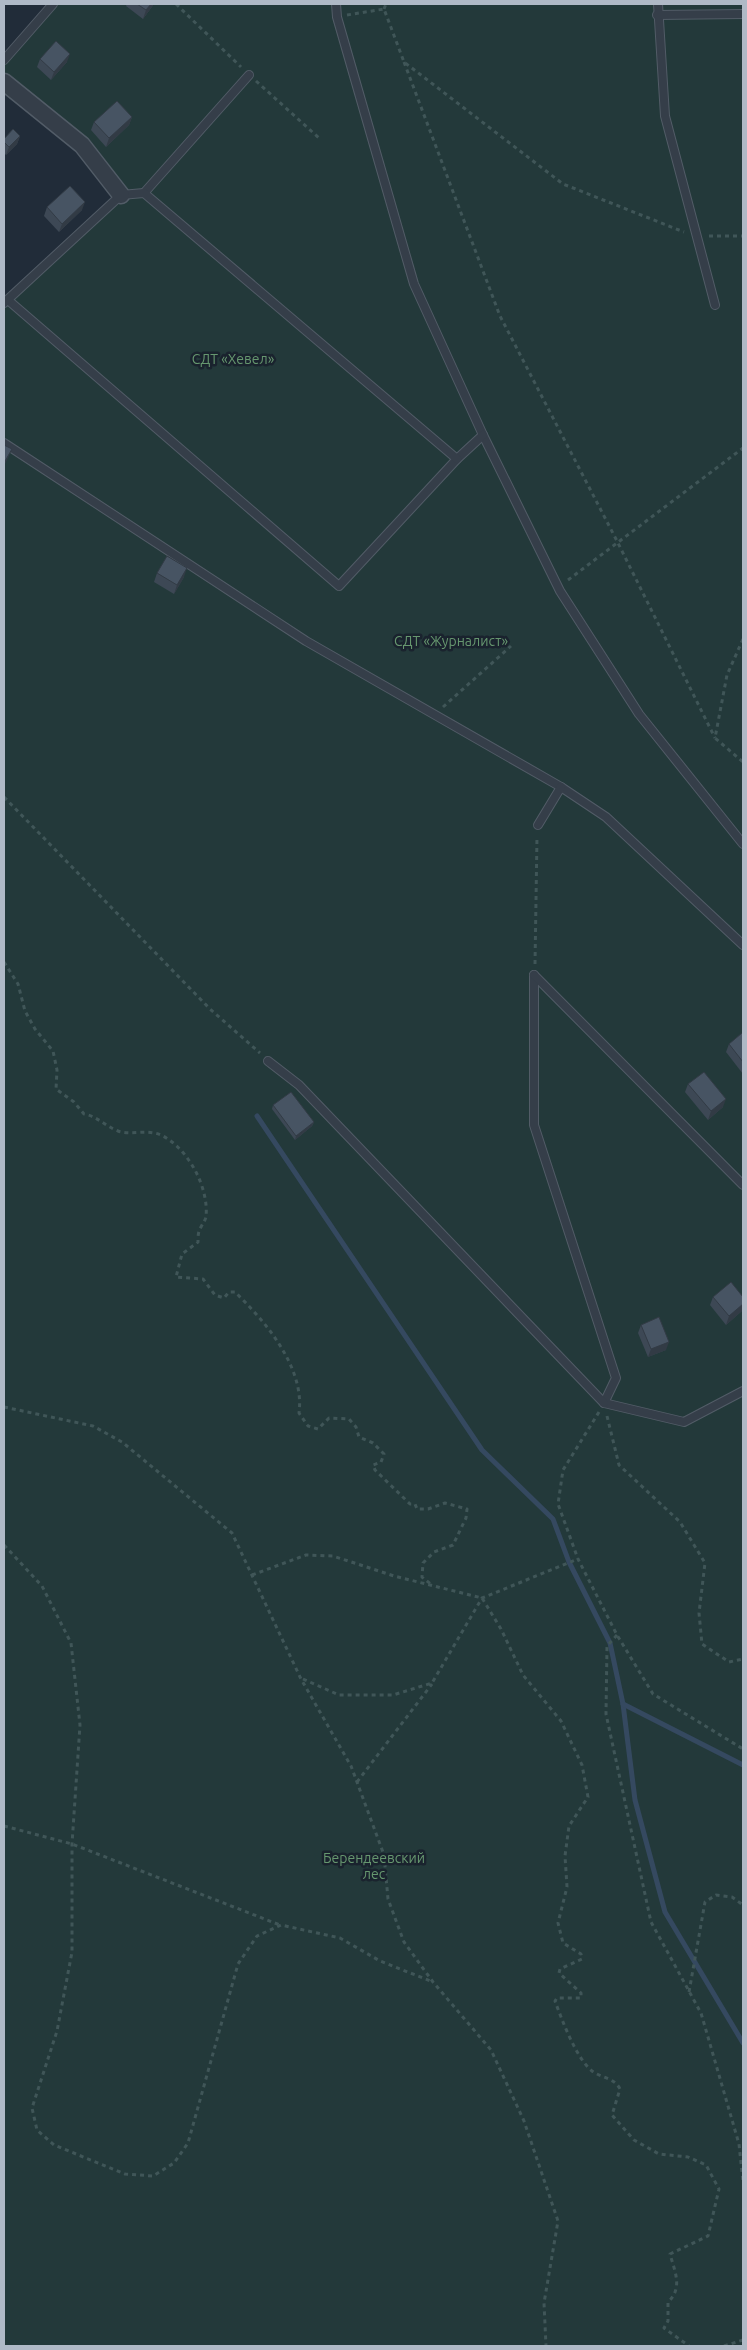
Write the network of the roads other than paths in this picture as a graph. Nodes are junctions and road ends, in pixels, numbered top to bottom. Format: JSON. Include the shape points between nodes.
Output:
{"nodes":[{"id":1,"x":53,"y":4,"type":"edge"},
{"id":2,"x":336,"y":4,"type":"edge"},
{"id":3,"x":658,"y":4,"type":"edge"},
{"id":4,"x":743,"y":14,"type":"edge"},
{"id":5,"x":657,"y":15,"type":"junction"},
{"id":6,"x":4,"y":60,"type":"edge"},
{"id":7,"x":249,"y":75,"type":"dead end"},
{"id":8,"x":4,"y":82,"type":"edge"},
{"id":9,"x":144,"y":194,"type":"junction"},
{"id":10,"x":121,"y":195,"type":"junction"},
{"id":11,"x":6,"y":302,"type":"edge"},
{"id":12,"x":715,"y":305,"type":"dead end"},
{"id":13,"x":483,"y":435,"type":"junction"},
{"id":14,"x":4,"y":443,"type":"edge"},
{"id":15,"x":457,"y":459,"type":"junction"},
{"id":16,"x":561,"y":787,"type":"junction"},
{"id":17,"x":538,"y":825,"type":"road end"},
{"id":18,"x":743,"y":844,"type":"edge"},
{"id":19,"x":743,"y":945,"type":"edge"},
{"id":20,"x":268,"y":1060,"type":"road end"},
{"id":21,"x":743,"y":1184,"type":"edge"},
{"id":22,"x":743,"y":1391,"type":"edge"},
{"id":23,"x":604,"y":1403,"type":"junction"}],
"edges":[{"from":1,"to":6,"type":"lane"},
{"from":2,"to":13,"type":"lane","via":[[337,17],[414,284]]},
{"from":3,"to":5,"type":"lane"},
{"from":4,"to":5,"type":"lane"},
{"from":5,"to":12,"type":"lane","via":[[665,116]]},
{"from":7,"to":9,"type":"lane"},
{"from":8,"to":10,"type":"street","via":[[82,145]]},
{"from":9,"to":10,"type":"lane"},
{"from":9,"to":15,"type":"lane"},
{"from":10,"to":11,"type":"lane"},
{"from":11,"to":15,"type":"lane","via":[[340,586]]},
{"from":13,"to":15,"type":"lane"},
{"from":13,"to":18,"type":"lane","via":[[560,591],[639,714]]},
{"from":14,"to":16,"type":"lane","via":[[306,641]]},
{"from":16,"to":17,"type":"lane"},
{"from":16,"to":19,"type":"lane","via":[[606,817]]},
{"from":20,"to":23,"type":"lane","via":[[299,1085]]},
{"from":21,"to":23,"type":"lane","via":[[534,975],[534,1125],[616,1378]]},
{"from":22,"to":23,"type":"lane","via":[[684,1422]]}]}
